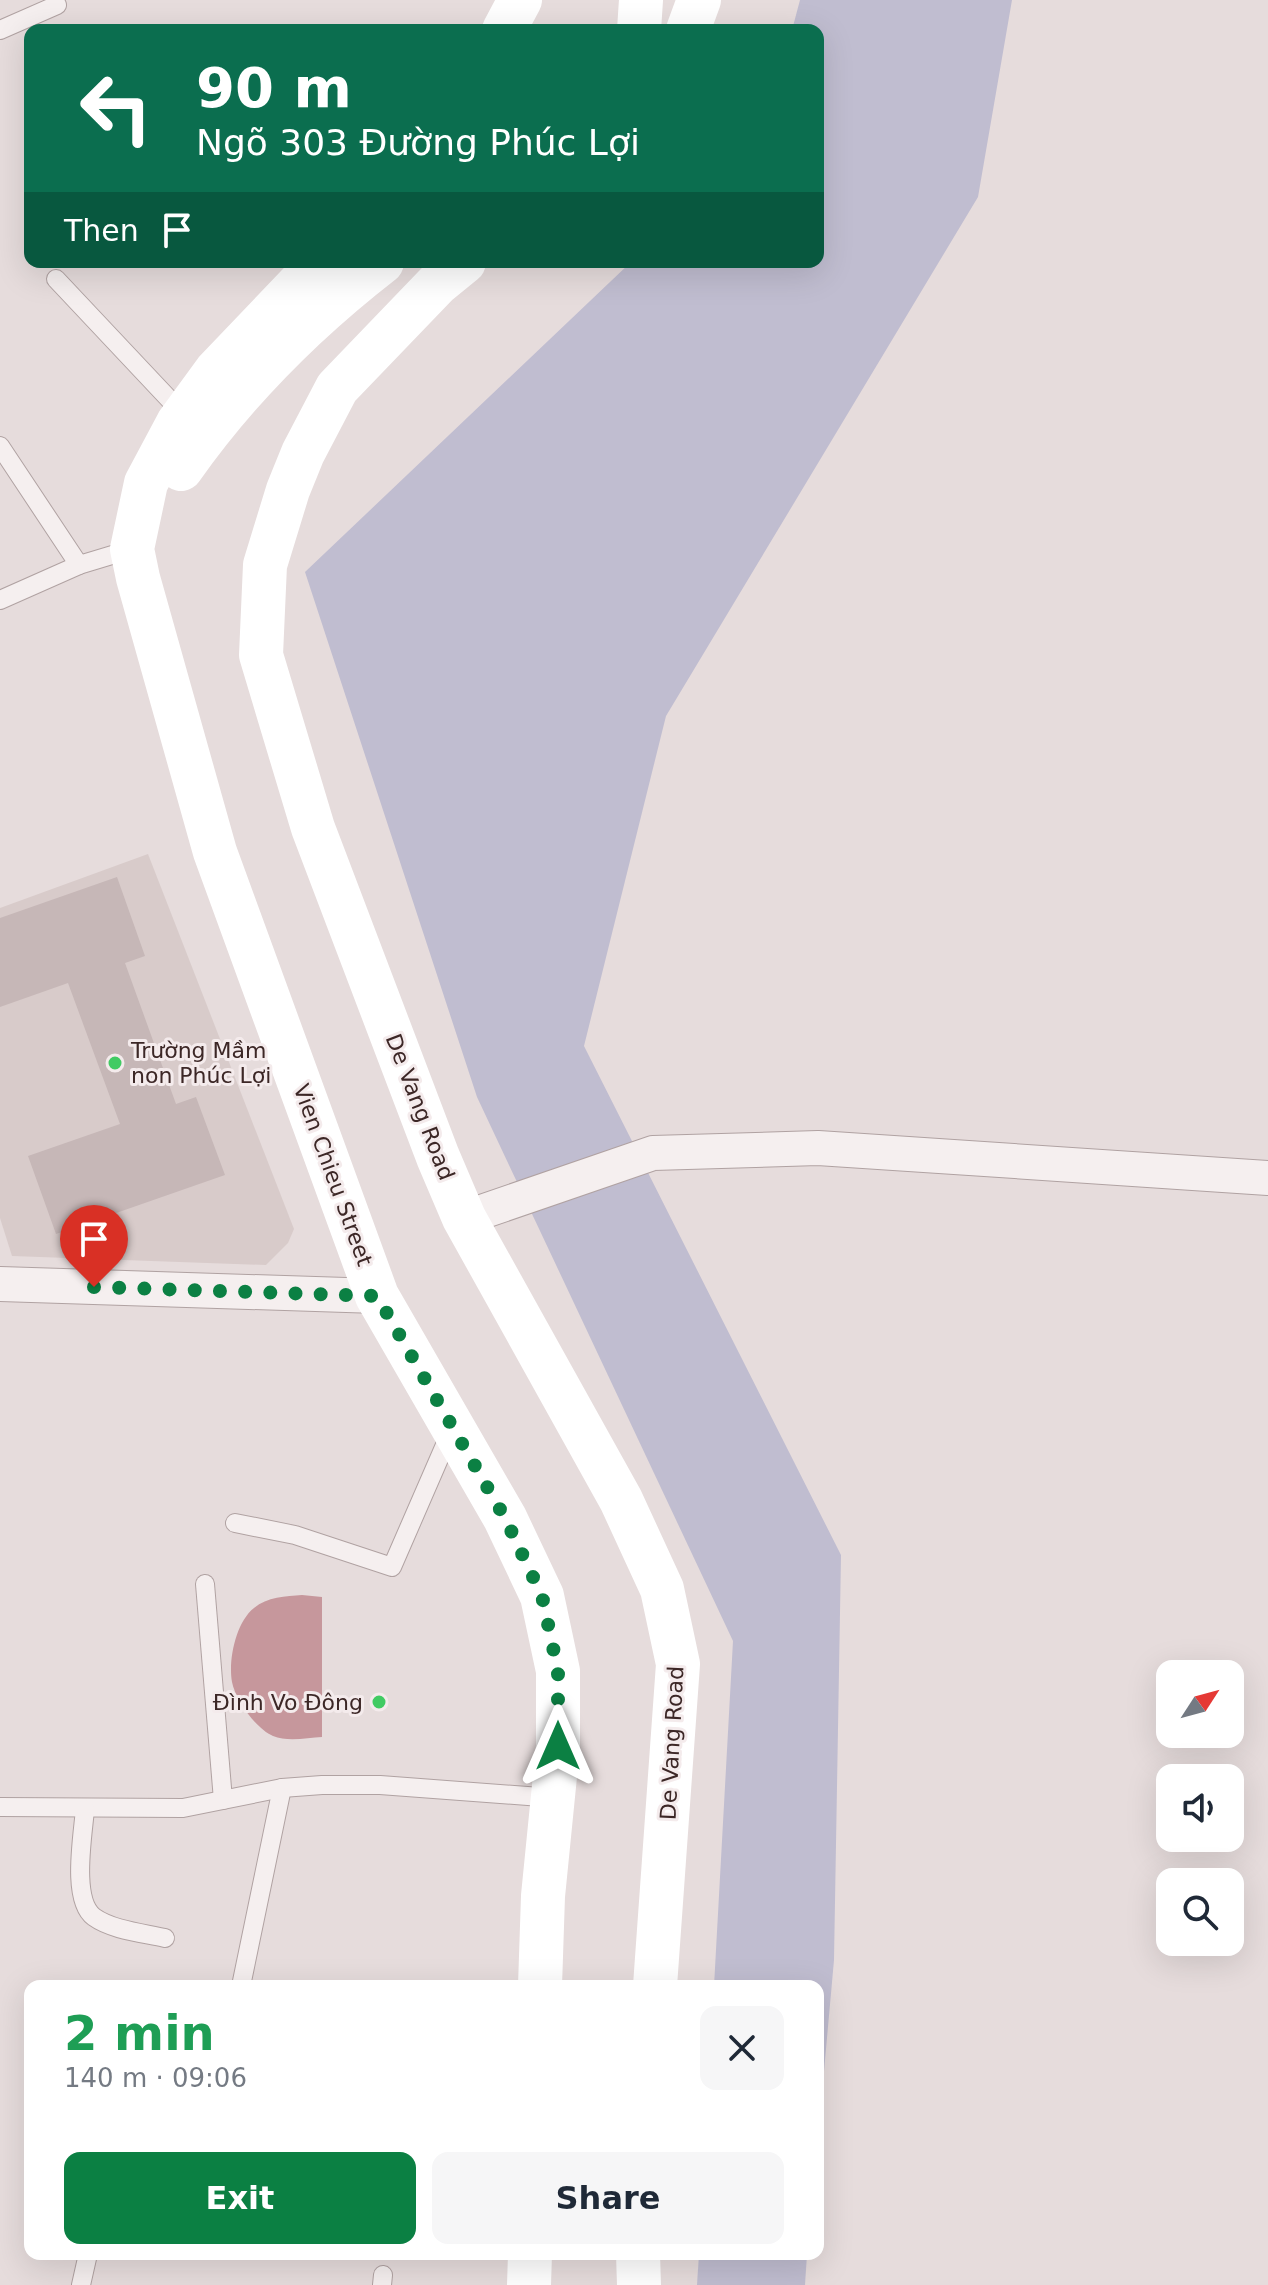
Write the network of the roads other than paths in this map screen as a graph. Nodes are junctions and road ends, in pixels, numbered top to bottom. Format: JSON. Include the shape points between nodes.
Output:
{"nodes":[{"id":1,"x":520,"y":0,"type":"edge"},
{"id":2,"x":641,"y":0,"type":"edge"},
{"id":3,"x":699,"y":0,"type":"edge"},
{"id":4,"x":60,"y":2,"type":"edge"},
{"id":5,"x":507,"y":24,"type":"edge"},
{"id":6,"x":639,"y":24,"type":"edge"},
{"id":7,"x":690,"y":24,"type":"edge"},
{"id":8,"x":0,"y":30,"type":"edge"},
{"id":9,"x":314,"y":268,"type":"edge"},
{"id":10,"x":375,"y":268,"type":"edge"},
{"id":11,"x":457,"y":268,"type":"edge"},
{"id":12,"x":56,"y":279,"type":"dead end"},
{"id":13,"x":184,"y":415,"type":"junction"},
{"id":14,"x":0,"y":446,"type":"edge"},
{"id":15,"x":132,"y":549,"type":"junction"},
{"id":16,"x":79,"y":565,"type":"junction"},
{"id":17,"x":0,"y":600,"type":"edge"},
{"id":18,"x":1268,"y":1178,"type":"edge"},
{"id":19,"x":464,"y":1218,"type":"junction"},
{"id":20,"x":0,"y":1284,"type":"edge"},
{"id":21,"x":377,"y":1296,"type":"junction"},
{"id":22,"x":453,"y":1427,"type":"junction"},
{"id":23,"x":235,"y":1523,"type":"dead end"},
{"id":24,"x":205,"y":1584,"type":"dead end"},
{"id":25,"x":282,"y":1788,"type":"junction"},
{"id":26,"x":554,"y":1798,"type":"junction"},
{"id":27,"x":223,"y":1800,"type":"junction"},
{"id":28,"x":0,"y":1807,"type":"edge"},
{"id":29,"x":85,"y":1809,"type":"junction"},
{"id":30,"x":165,"y":1938,"type":"dead end"},
{"id":31,"x":242,"y":1980,"type":"edge"},
{"id":32,"x":540,"y":1980,"type":"edge"},
{"id":33,"x":655,"y":1980,"type":"edge"},
{"id":34,"x":87,"y":2260,"type":"edge"},
{"id":35,"x":530,"y":2260,"type":"edge"},
{"id":36,"x":638,"y":2260,"type":"edge"},
{"id":37,"x":81,"y":2285,"type":"edge"},
{"id":38,"x":529,"y":2285,"type":"edge"},
{"id":39,"x":639,"y":2285,"type":"edge"}],
"edges":[{"from":1,"to":5,"type":"main road"},
{"from":2,"to":6,"type":"main road"},
{"from":3,"to":7,"type":"main road"},
{"from":4,"to":8,"type":"lane"},
{"from":9,"to":13,"type":"main road","name":"Vien Chieu Street","via":[[216,371]]},
{"from":10,"to":15,"type":"main road","via":[[241,393],[164,493]]},
{"from":11,"to":19,"type":"main road","name":"De Vang Road","via":[[337,388],[288,490],[265,565],[261,655],[313,828]]},
{"from":12,"to":13,"type":"lane"},
{"from":13,"to":15,"type":"main road","name":"Vien Chieu Street","via":[[146,483]]},
{"from":14,"to":16,"type":"lane"},
{"from":15,"to":16,"type":"lane"},
{"from":15,"to":21,"type":"main road","name":"Vien Chieu Street","via":[[215,852]]},
{"from":16,"to":17,"type":"lane"},
{"from":18,"to":19,"type":"street","via":[[818,1148],[653,1153]]},
{"from":19,"to":33,"type":"main road","name":"De Vang Road","via":[[621,1500],[662,1589],[678,1664]]},
{"from":20,"to":21,"type":"street"},
{"from":21,"to":22,"type":"main road","name":"Vien Chieu Street"},
{"from":22,"to":23,"type":"lane","via":[[392,1567],[295,1535]]},
{"from":22,"to":26,"type":"main road","name":"Vien Chieu Street","via":[[542,1596],[558,1671]]},
{"from":24,"to":27,"type":"lane"},
{"from":25,"to":26,"type":"lane","via":[[380,1785]]},
{"from":25,"to":27,"type":"lane"},
{"from":25,"to":31,"type":"lane"},
{"from":26,"to":32,"type":"main road","name":"Vien Chieu Street"},
{"from":27,"to":29,"type":"lane","via":[[183,1808]]},
{"from":28,"to":29,"type":"lane"},
{"from":29,"to":30,"type":"lane","via":[[83,1902],[92,1916],[106,1923]]},
{"from":34,"to":37,"type":"lane"},
{"from":35,"to":38,"type":"main road"},
{"from":36,"to":39,"type":"main road"}]}
